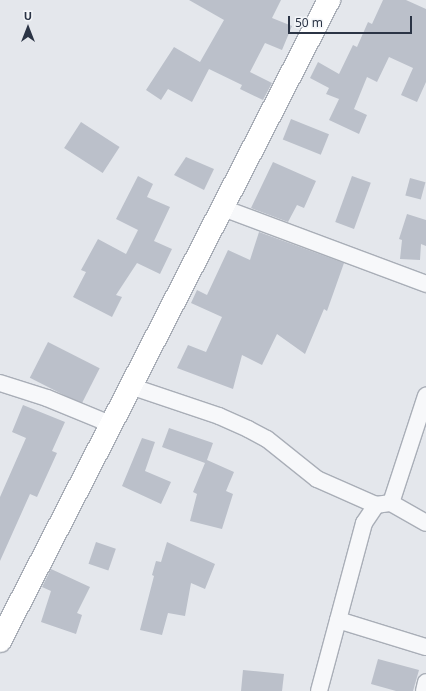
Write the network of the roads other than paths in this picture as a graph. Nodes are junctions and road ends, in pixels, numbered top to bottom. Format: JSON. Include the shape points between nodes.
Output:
{"nodes":[{"id":1,"x":329,"y":0,"type":"edge"},
{"id":2,"x":223,"y":208,"type":"junction"},
{"id":3,"x":426,"y":284,"type":"edge"},
{"id":4,"x":0,"y":383,"type":"edge"},
{"id":5,"x":130,"y":386,"type":"junction"},
{"id":6,"x":426,"y":396,"type":"edge"},
{"id":7,"x":110,"y":424,"type":"junction"},
{"id":8,"x":384,"y":504,"type":"junction"},
{"id":9,"x":426,"y":524,"type":"edge"},
{"id":10,"x":338,"y":620,"type":"junction"},
{"id":11,"x":0,"y":641,"type":"edge"},
{"id":12,"x":426,"y":647,"type":"edge"},
{"id":13,"x":426,"y":682,"type":"edge"},
{"id":14,"x":319,"y":691,"type":"edge"},
{"id":15,"x":424,"y":691,"type":"edge"}],
"edges":[{"from":1,"to":2,"type":"main road"},
{"from":2,"to":3,"type":"street"},
{"from":2,"to":5,"type":"main road"},
{"from":4,"to":7,"type":"street","via":[[47,398]]},
{"from":5,"to":7,"type":"main road"},
{"from":5,"to":8,"type":"street","via":[[219,416],[248,429],[267,439],[317,479]]},
{"from":6,"to":8,"type":"street"},
{"from":7,"to":11,"type":"main road"},
{"from":8,"to":9,"type":"street"},
{"from":8,"to":10,"type":"street","via":[[364,523]]},
{"from":10,"to":12,"type":"street"},
{"from":10,"to":14,"type":"street"},
{"from":13,"to":15,"type":"street"}]}
